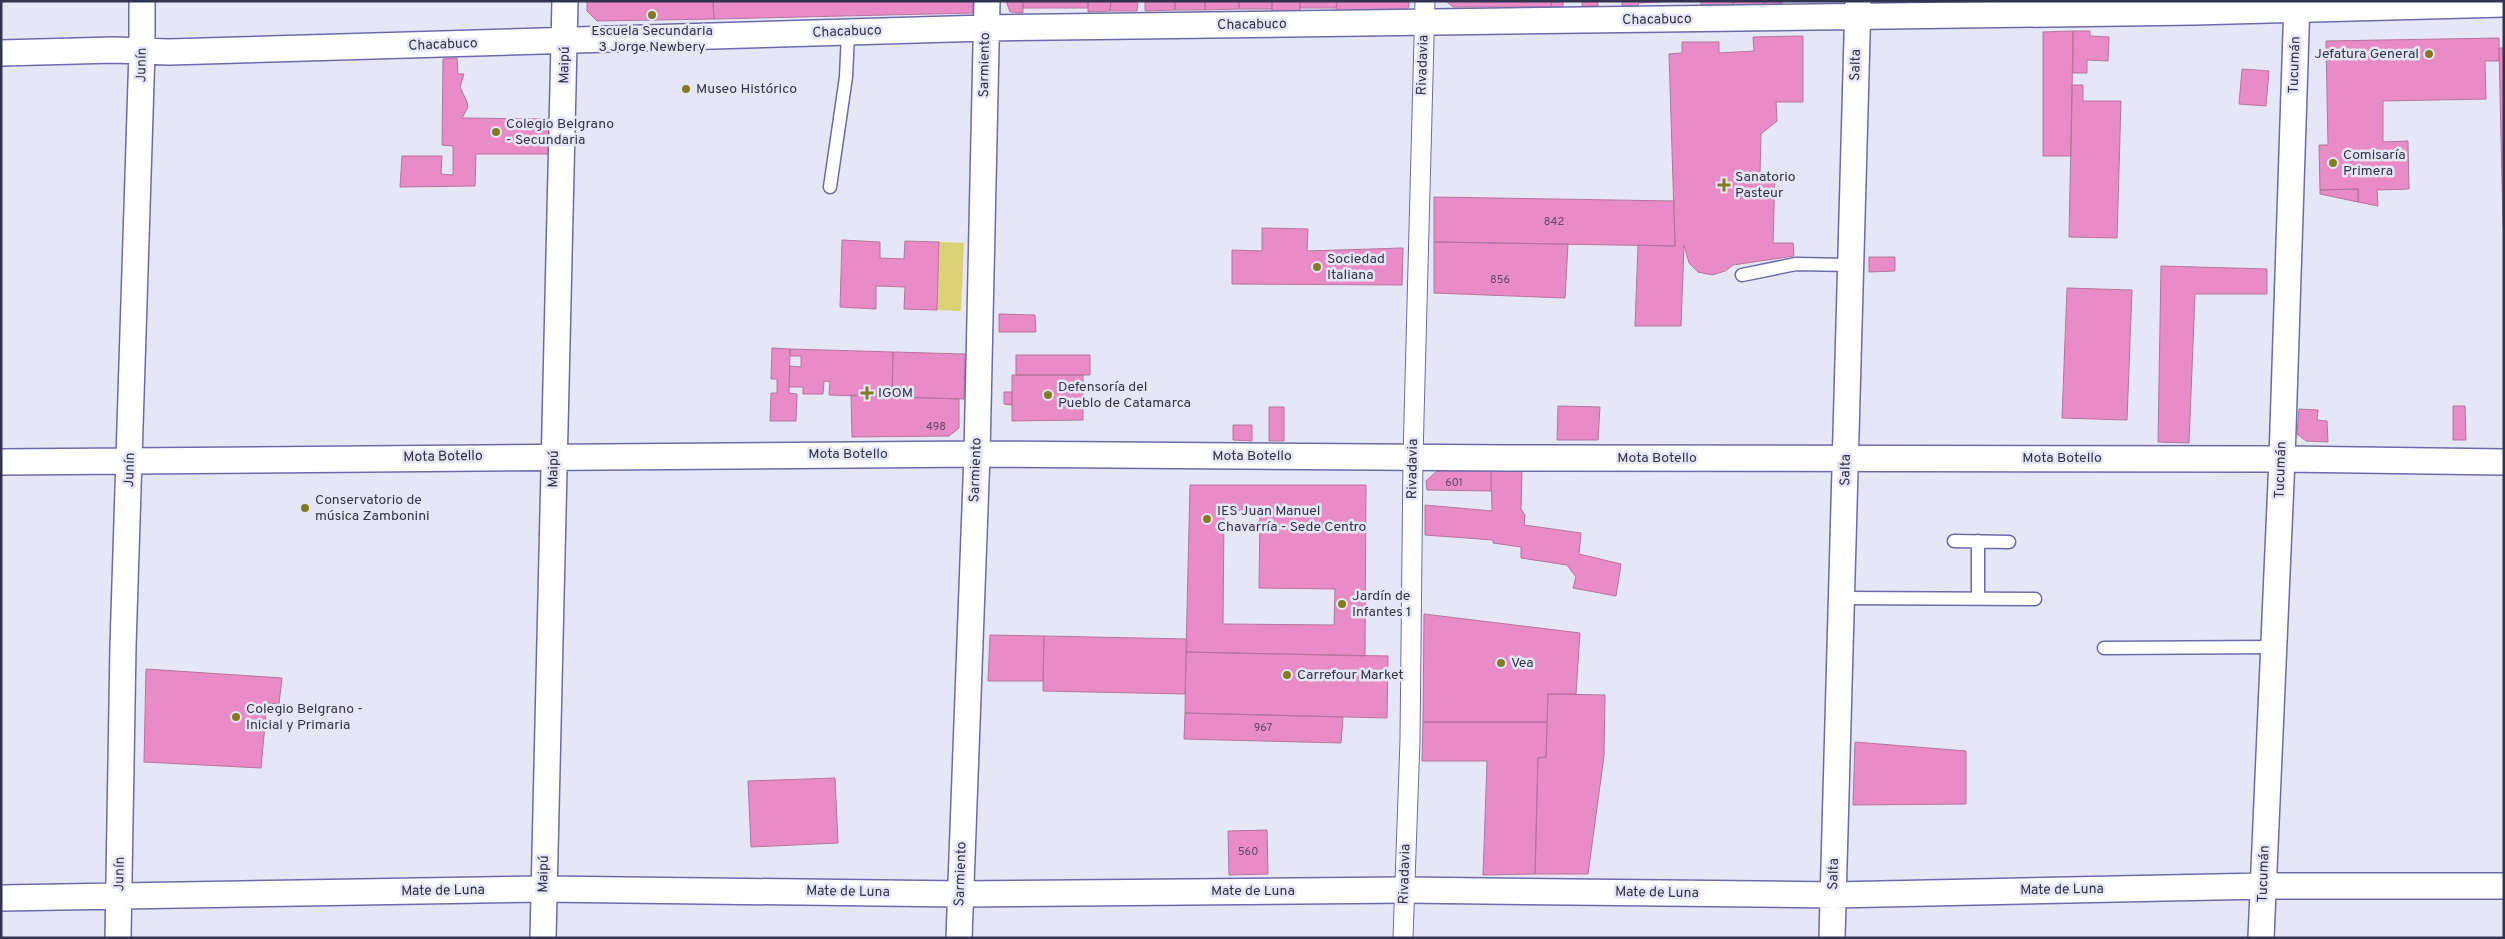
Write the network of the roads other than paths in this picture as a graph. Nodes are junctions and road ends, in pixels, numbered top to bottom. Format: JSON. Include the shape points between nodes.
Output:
{"nodes":[{"id":1,"x":142,"y":1,"type":"edge"},
{"id":2,"x":566,"y":1,"type":"edge"},
{"id":3,"x":986,"y":1,"type":"edge"},
{"id":4,"x":2498,"y":3,"type":"edge"},
{"id":5,"x":2297,"y":5,"type":"edge"},
{"id":6,"x":1857,"y":9,"type":"edge"},
{"id":7,"x":1425,"y":12,"type":"edge"},
{"id":8,"x":986,"y":28,"type":"junction"},
{"id":9,"x":848,"y":32,"type":"junction"},
{"id":10,"x":566,"y":41,"type":"junction"},
{"id":11,"x":142,"y":51,"type":"junction"},
{"id":12,"x":1,"y":53,"type":"edge"},
{"id":13,"x":830,"y":187,"type":"dead end"},
{"id":14,"x":1851,"y":265,"type":"junction"},
{"id":15,"x":1742,"y":275,"type":"dead end"},
{"id":16,"x":977,"y":454,"type":"junction"},
{"id":17,"x":554,"y":456,"type":"junction"},
{"id":18,"x":1413,"y":457,"type":"junction"},
{"id":19,"x":1846,"y":458,"type":"junction"},
{"id":20,"x":2282,"y":459,"type":"junction"},
{"id":21,"x":130,"y":461,"type":"junction"},
{"id":22,"x":1,"y":462,"type":"edge"},
{"id":23,"x":2504,"y":462,"type":"edge"},
{"id":24,"x":1954,"y":541,"type":"dead end"},
{"id":25,"x":1978,"y":542,"type":"junction"},
{"id":26,"x":2009,"y":542,"type":"dead end"},
{"id":27,"x":1842,"y":598,"type":"junction"},
{"id":28,"x":1978,"y":598,"type":"junction"},
{"id":29,"x":2035,"y":599,"type":"dead end"},
{"id":30,"x":2274,"y":647,"type":"junction"},
{"id":31,"x":2104,"y":648,"type":"dead end"},
{"id":32,"x":2263,"y":886,"type":"junction"},
{"id":33,"x":2504,"y":886,"type":"edge"},
{"id":34,"x":544,"y":889,"type":"junction"},
{"id":35,"x":1405,"y":890,"type":"junction"},
{"id":36,"x":960,"y":894,"type":"junction"},
{"id":37,"x":1834,"y":895,"type":"junction"},
{"id":38,"x":120,"y":896,"type":"junction"},
{"id":39,"x":1,"y":898,"type":"edge"},
{"id":40,"x":118,"y":938,"type":"edge"},
{"id":41,"x":543,"y":938,"type":"edge"},
{"id":42,"x":959,"y":938,"type":"edge"},
{"id":43,"x":1403,"y":938,"type":"edge"},
{"id":44,"x":1832,"y":938,"type":"edge"},
{"id":45,"x":2261,"y":938,"type":"edge"}],
"edges":[{"from":1,"to":11,"type":"street","name":"Junín"},
{"from":2,"to":10,"type":"street","name":"Maipú"},
{"from":3,"to":8,"type":"street","name":"Sarmiento"},
{"from":4,"to":5,"type":"street","name":"Chacabuco"},
{"from":5,"to":6,"type":"street","name":"Chacabuco"},
{"from":5,"to":20,"type":"street","name":"Tucumán"},
{"from":6,"to":7,"type":"street","name":"Chacabuco"},
{"from":6,"to":14,"type":"street","name":"Salta"},
{"from":7,"to":8,"type":"street","name":"Chacabuco"},
{"from":7,"to":18,"type":"street","name":"Rivadavia"},
{"from":8,"to":9,"type":"street","name":"Chacabuco"},
{"from":8,"to":16,"type":"street","name":"Sarmiento"},
{"from":9,"to":10,"type":"street","name":"Chacabuco"},
{"from":9,"to":13,"type":"lane"},
{"from":10,"to":11,"type":"street","name":"Chacabuco"},
{"from":10,"to":17,"type":"street","name":"Maipú"},
{"from":11,"to":12,"type":"street","name":"Chacabuco"},
{"from":11,"to":21,"type":"street","name":"Junín"},
{"from":14,"to":15,"type":"lane","via":[[1796,264]]},
{"from":14,"to":19,"type":"street","name":"Salta"},
{"from":16,"to":17,"type":"street","name":"Mota Botello"},
{"from":16,"to":18,"type":"street","name":"Mota Botello"},
{"from":16,"to":36,"type":"street","name":"Sarmiento"},
{"from":17,"to":21,"type":"street","name":"Mota Botello"},
{"from":17,"to":34,"type":"street","name":"Maipú"},
{"from":18,"to":19,"type":"street","name":"Mota Botello"},
{"from":18,"to":35,"type":"street","name":"Rivadavia"},
{"from":19,"to":20,"type":"street","name":"Mota Botello"},
{"from":19,"to":27,"type":"street","name":"Salta"},
{"from":20,"to":23,"type":"street","name":"Mota Botello"},
{"from":20,"to":30,"type":"street","name":"Tucumán"},
{"from":21,"to":22,"type":"street","name":"Mota Botello"},
{"from":21,"to":38,"type":"street","name":"Junín","via":[[123,646]]},
{"from":24,"to":25,"type":"lane"},
{"from":25,"to":26,"type":"lane"},
{"from":25,"to":28,"type":"lane"},
{"from":27,"to":28,"type":"lane"},
{"from":27,"to":37,"type":"street","name":"Salta"},
{"from":28,"to":29,"type":"lane"},
{"from":30,"to":31,"type":"lane"},
{"from":30,"to":32,"type":"street","name":"Tucumán"},
{"from":32,"to":33,"type":"street","name":"Mate de Luna"},
{"from":32,"to":37,"type":"street","name":"Mate de Luna"},
{"from":32,"to":45,"type":"street","name":"Tucumán"},
{"from":34,"to":36,"type":"street","name":"Mate de Luna"},
{"from":34,"to":38,"type":"street","name":"Mate de Luna"},
{"from":34,"to":41,"type":"street","name":"Maipú"},
{"from":35,"to":36,"type":"street","name":"Mate de Luna"},
{"from":35,"to":37,"type":"street","name":"Mate de Luna"},
{"from":35,"to":43,"type":"street","name":"Rivadavia"},
{"from":36,"to":42,"type":"street","name":"Sarmiento"},
{"from":37,"to":44,"type":"street","name":"Salta"},
{"from":38,"to":39,"type":"street","name":"Mate de Luna"},
{"from":38,"to":40,"type":"street","name":"Junín"}]}
